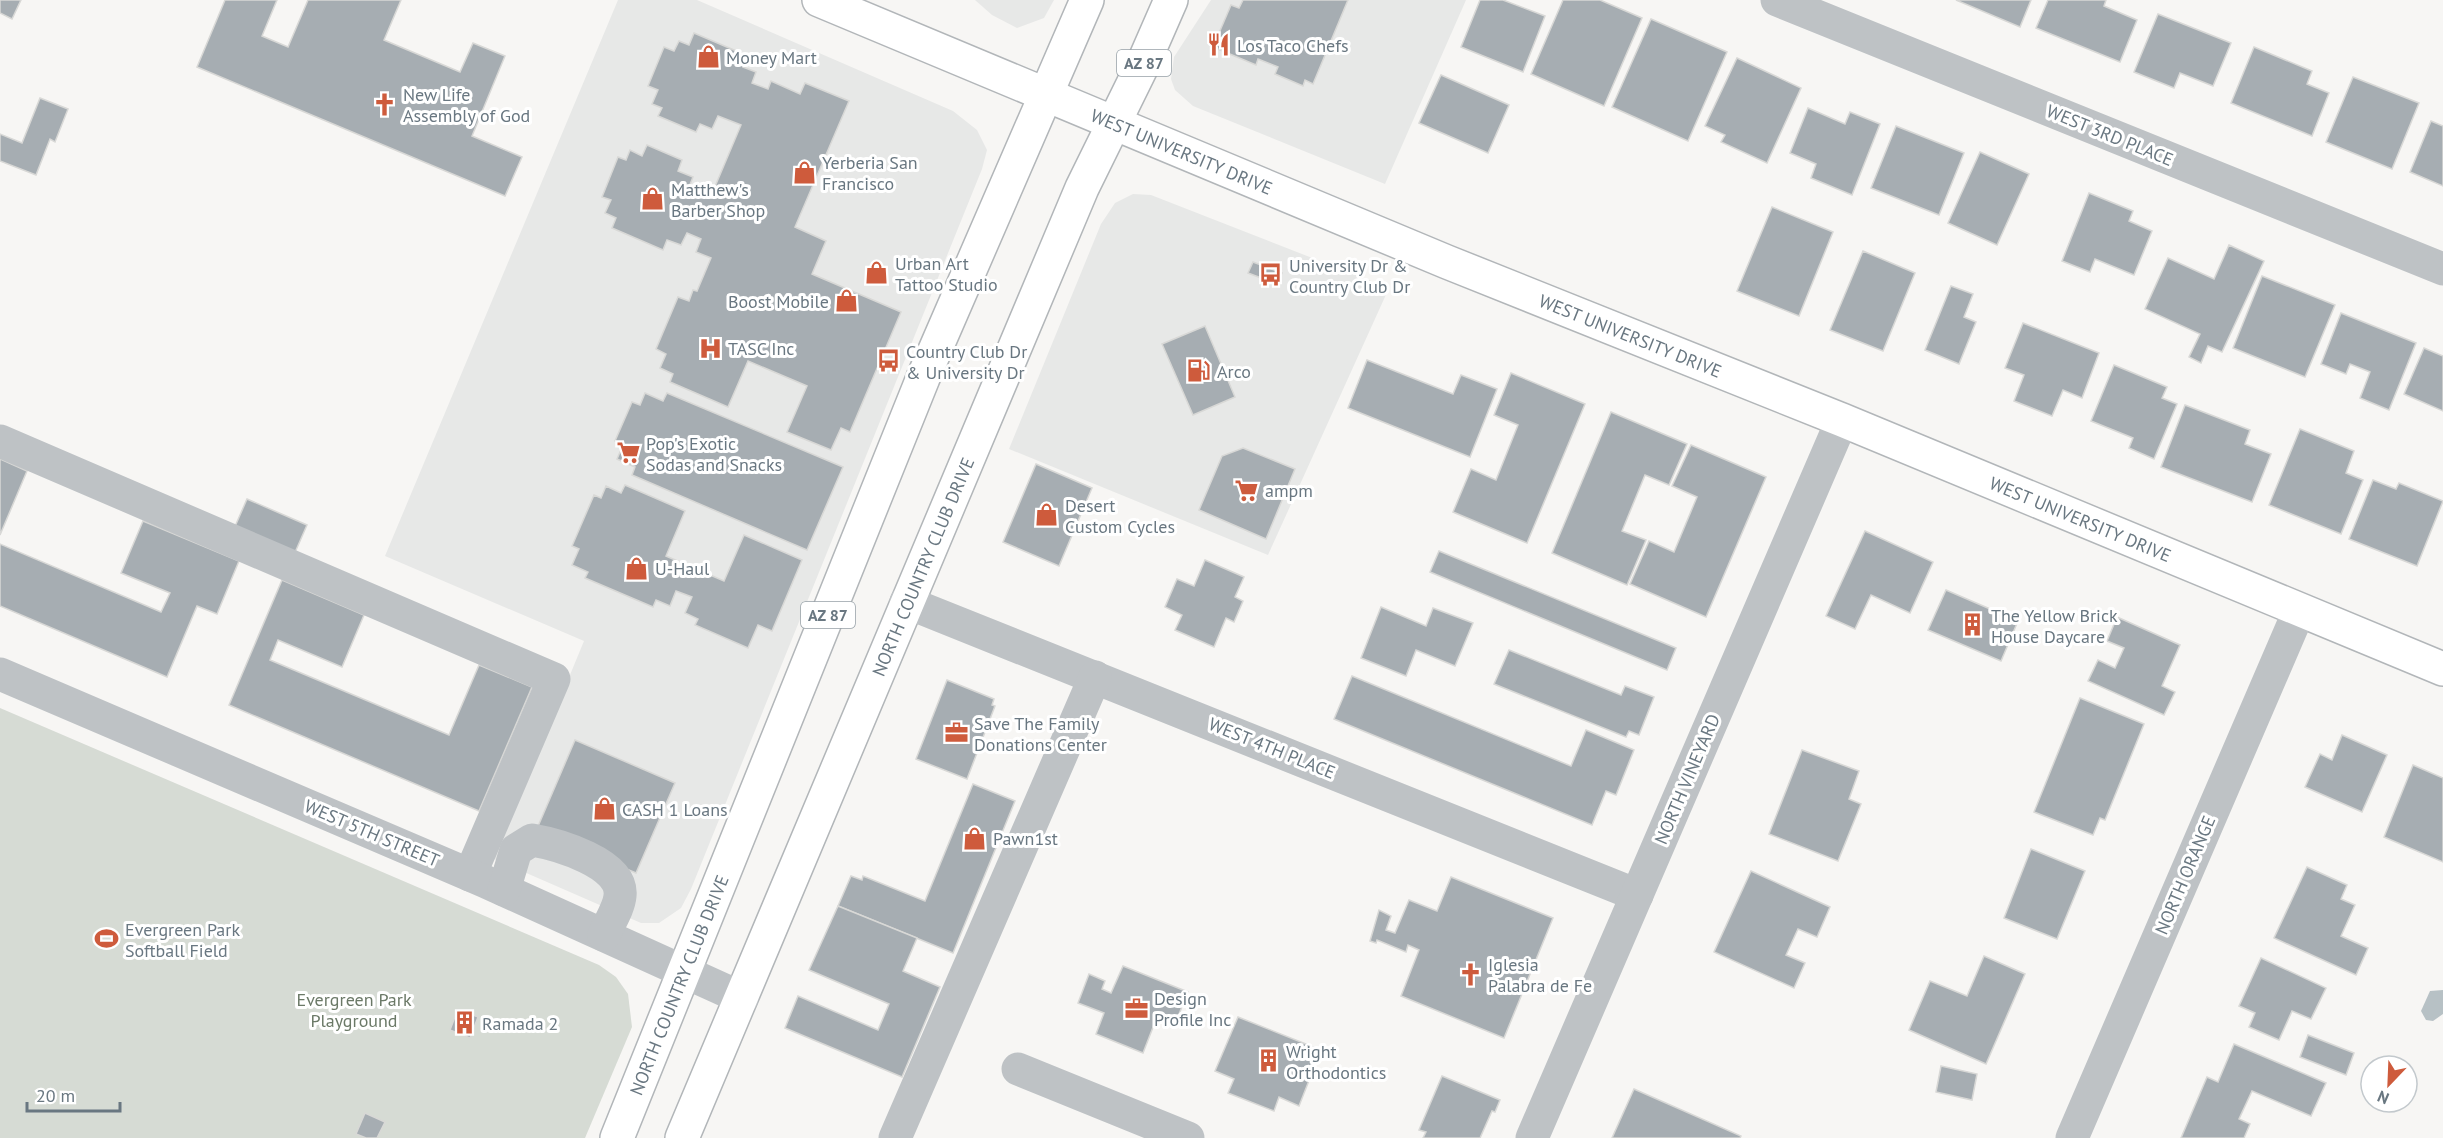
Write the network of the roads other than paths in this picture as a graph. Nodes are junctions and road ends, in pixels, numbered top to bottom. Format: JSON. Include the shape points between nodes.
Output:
{"nodes":[{"id":1,"x":819,"y":0,"type":"edge"},
{"id":2,"x":1087,"y":0,"type":"edge"},
{"id":3,"x":1171,"y":0,"type":"edge"},
{"id":4,"x":1777,"y":0,"type":"edge"},
{"id":5,"x":1046,"y":95,"type":"junction"},
{"id":6,"x":1112,"y":123,"type":"junction"},
{"id":7,"x":2443,"y":269,"type":"edge"},
{"id":8,"x":1842,"y":420,"type":"junction"},
{"id":9,"x":0,"y":441,"type":"edge"},
{"id":10,"x":906,"y":602,"type":"junction"},
{"id":11,"x":2299,"y":611,"type":"junction"},
{"id":12,"x":2443,"y":669,"type":"edge"},
{"id":13,"x":0,"y":674,"type":"edge"},
{"id":14,"x":1095,"y":677,"type":"junction"},
{"id":15,"x":470,"y":875,"type":"junction"},
{"id":16,"x":504,"y":890,"type":"junction"},
{"id":17,"x":1637,"y":895,"type":"junction"},
{"id":18,"x":604,"y":935,"type":"junction"},
{"id":19,"x":684,"y":974,"type":"junction"},
{"id":20,"x":742,"y":998,"type":"junction"},
{"id":21,"x":1018,"y":1069,"type":"dead end"},
{"id":22,"x":617,"y":1138,"type":"edge"},
{"id":23,"x":682,"y":1138,"type":"edge"},
{"id":24,"x":895,"y":1138,"type":"edge"},
{"id":25,"x":1188,"y":1138,"type":"edge"},
{"id":26,"x":1532,"y":1138,"type":"edge"},
{"id":27,"x":2072,"y":1138,"type":"edge"}],
"edges":[{"from":1,"to":5,"type":"main road","name":"WEST UNIVERSITY DRIVE"},
{"from":2,"to":5,"type":"main road","name":"NORTH COUNTRY CLUB DRIVE","number":"AZ 87"},
{"from":3,"to":6,"type":"main road","name":"NORTH COUNTRY CLUB DRIVE","number":"AZ 87"},
{"from":4,"to":7,"type":"street","name":"WEST 3RD PLACE"},
{"from":5,"to":6,"type":"main road","name":"WEST UNIVERSITY DRIVE"},
{"from":5,"to":19,"type":"main road","name":"NORTH COUNTRY CLUB DRIVE","number":"AZ 87","via":[[923,378]]},
{"from":6,"to":8,"type":"main road","name":"WEST UNIVERSITY DRIVE"},
{"from":6,"to":10,"type":"main road","name":"NORTH COUNTRY CLUB DRIVE","number":"AZ 87"},
{"from":8,"to":11,"type":"main road","name":"WEST UNIVERSITY DRIVE"},
{"from":8,"to":17,"type":"street","name":"NORTH VINEYARD"},
{"from":9,"to":15,"type":"street","via":[[554,679]]},
{"from":10,"to":14,"type":"street","name":"WEST 4TH PLACE"},
{"from":10,"to":20,"type":"main road","name":"NORTH COUNTRY CLUB DRIVE","number":"AZ 87"},
{"from":11,"to":12,"type":"main road","name":"WEST UNIVERSITY DRIVE"},
{"from":11,"to":27,"type":"street","name":"NORTH ORANGE"},
{"from":13,"to":15,"type":"street","name":"WEST 5TH STREET"},
{"from":14,"to":17,"type":"street","name":"WEST 4TH PLACE"},
{"from":14,"to":24,"type":"street"},
{"from":15,"to":16,"type":"street","name":"WEST 5TH STREET"},
{"from":16,"to":18,"type":"street","name":"WEST 5TH STREET"},
{"from":16,"to":18,"type":"street","via":[[516,850],[532,840],[554,843],[603,865],[620,885]]},
{"from":17,"to":26,"type":"street","name":"NORTH VINEYARD"},
{"from":18,"to":19,"type":"street","name":"WEST 5TH STREET"},
{"from":19,"to":20,"type":"street","name":"WEST 5TH STREET"},
{"from":19,"to":22,"type":"main road","name":"NORTH COUNTRY CLUB DRIVE","number":"AZ 87"},
{"from":20,"to":23,"type":"main road","name":"NORTH COUNTRY CLUB DRIVE","number":"AZ 87"},
{"from":21,"to":25,"type":"street"}]}
